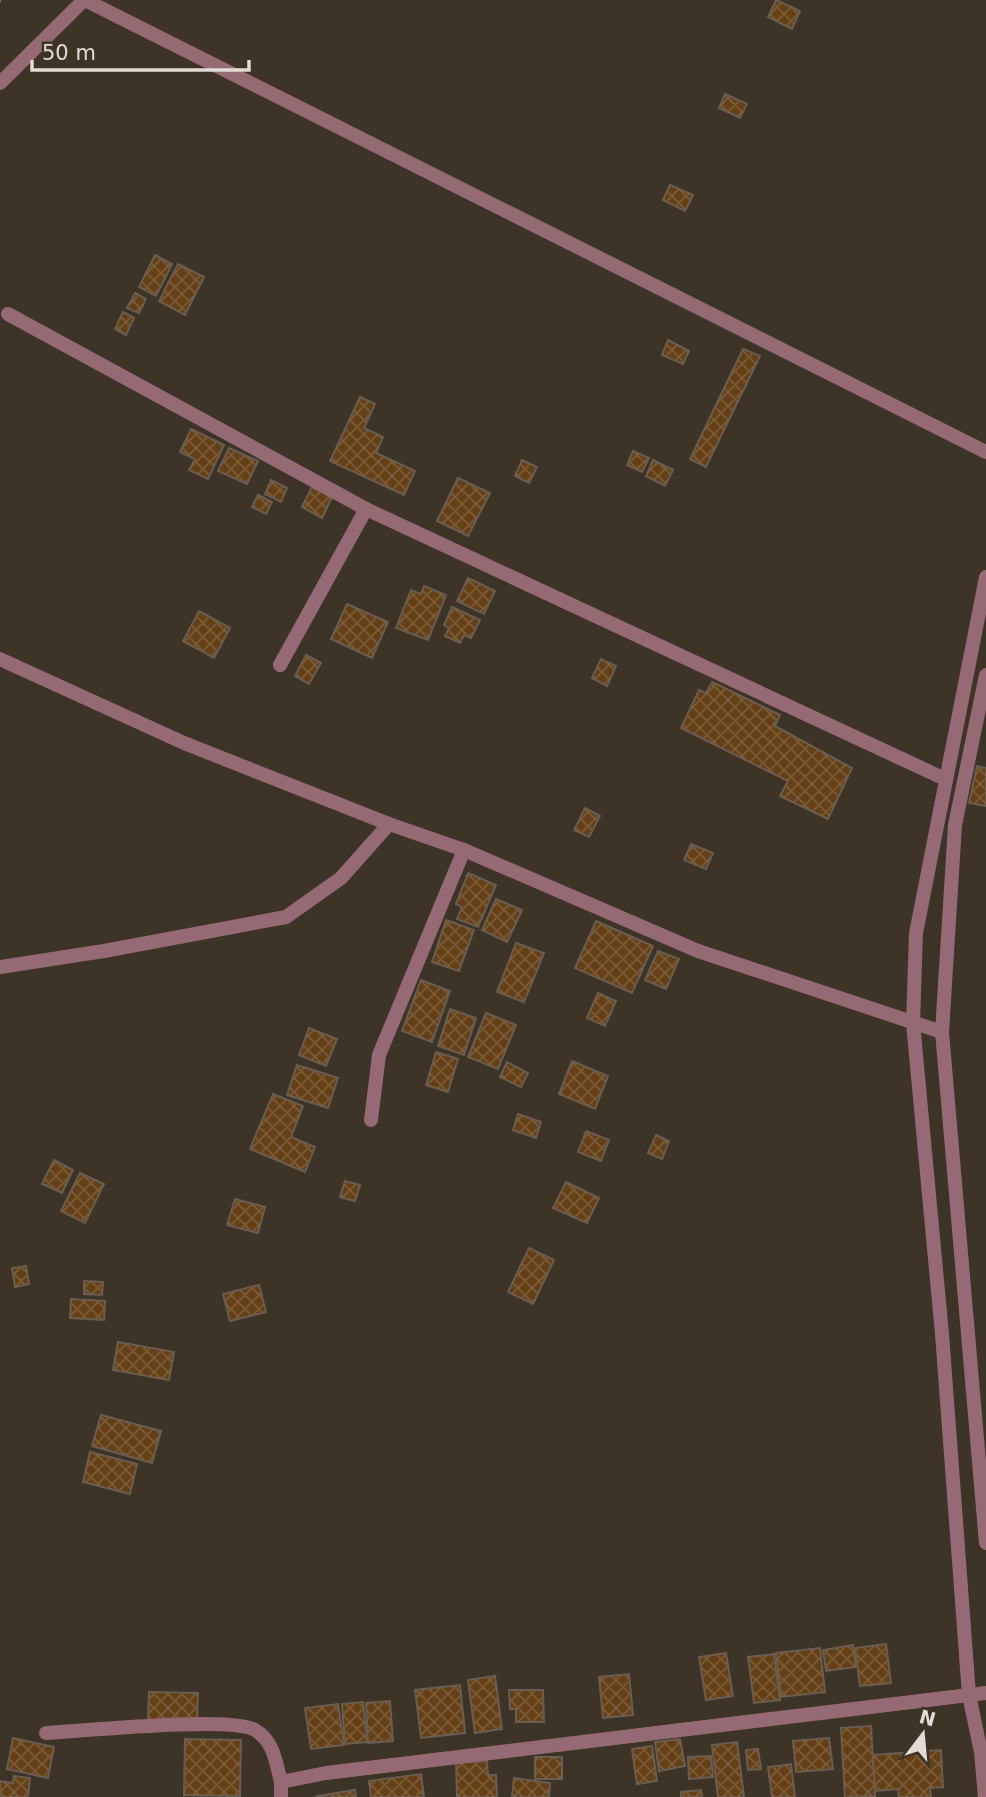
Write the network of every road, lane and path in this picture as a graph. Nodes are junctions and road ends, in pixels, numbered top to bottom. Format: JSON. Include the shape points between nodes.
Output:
{"nodes":[{"id":1,"x":84,"y":0,"type":"edge"},
{"id":2,"x":0,"y":83,"type":"edge"},
{"id":3,"x":8,"y":314,"type":"dead end"},
{"id":4,"x":986,"y":452,"type":"edge"},
{"id":5,"x":366,"y":509,"type":"junction"},
{"id":6,"x":986,"y":578,"type":"edge"},
{"id":7,"x":0,"y":659,"type":"edge"},
{"id":8,"x":280,"y":665,"type":"dead end"},
{"id":9,"x":986,"y":676,"type":"edge"},
{"id":10,"x":945,"y":779,"type":"junction"},
{"id":11,"x":389,"y":824,"type":"junction"},
{"id":12,"x":464,"y":850,"type":"junction"},
{"id":13,"x":0,"y":967,"type":"edge"},
{"id":14,"x":913,"y":1023,"type":"junction"},
{"id":15,"x":943,"y":1032,"type":"junction"},
{"id":16,"x":371,"y":1120,"type":"dead end"},
{"id":17,"x":986,"y":1543,"type":"edge"},
{"id":18,"x":986,"y":1693,"type":"edge"},
{"id":19,"x":970,"y":1695,"type":"junction"},
{"id":20,"x":46,"y":1733,"type":"dead end"},
{"id":21,"x":983,"y":1752,"type":"edge"},
{"id":22,"x":281,"y":1782,"type":"junction"},
{"id":23,"x":281,"y":1797,"type":"edge"},
{"id":24,"x":985,"y":1797,"type":"edge"}],
"edges":[{"from":1,"to":2,"type":"street"},
{"from":1,"to":4,"type":"street"},
{"from":3,"to":5,"type":"street"},
{"from":5,"to":8,"type":"street"},
{"from":5,"to":10,"type":"street"},
{"from":6,"to":10,"type":"street"},
{"from":7,"to":11,"type":"street","via":[[184,743]]},
{"from":9,"to":15,"type":"street","via":[[955,825]]},
{"from":10,"to":14,"type":"street","via":[[916,933]]},
{"from":11,"to":12,"type":"street"},
{"from":11,"to":13,"type":"street","via":[[341,878],[286,917]]},
{"from":12,"to":14,"type":"street","via":[[698,951]]},
{"from":12,"to":16,"type":"street","via":[[380,1055]]},
{"from":14,"to":15,"type":"street"},
{"from":14,"to":19,"type":"street"},
{"from":15,"to":17,"type":"street"},
{"from":18,"to":19,"type":"street"},
{"from":19,"to":21,"type":"street"},
{"from":19,"to":22,"type":"street"},
{"from":20,"to":22,"type":"street","via":[[223,1724],[255,1730],[271,1745]]},
{"from":21,"to":24,"type":"street"},
{"from":22,"to":23,"type":"street"}]}
